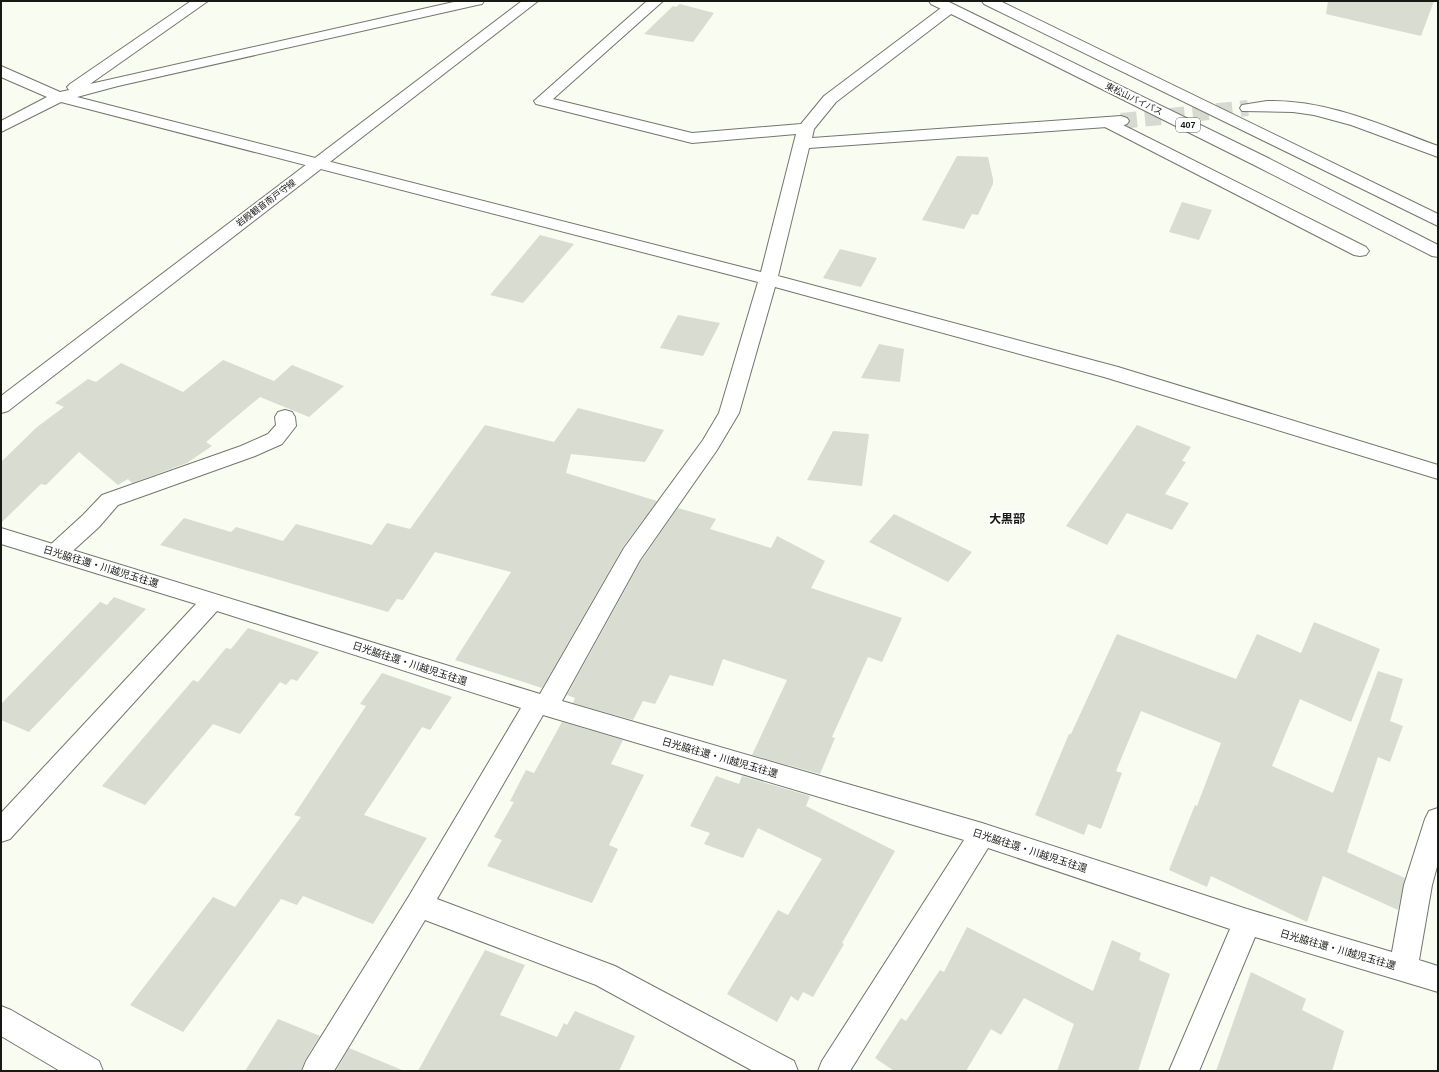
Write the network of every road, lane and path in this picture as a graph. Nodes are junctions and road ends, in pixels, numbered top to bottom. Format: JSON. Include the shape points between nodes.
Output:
{"nodes":[{"id":1,"x":201,"y":1,"type":"edge"},
{"id":2,"x":477,"y":1,"type":"edge"},
{"id":3,"x":531,"y":1,"type":"edge"},
{"id":4,"x":656,"y":1,"type":"edge"},
{"id":5,"x":989,"y":1,"type":"edge"},
{"id":6,"x":943,"y":5,"type":"edge"},
{"id":7,"x":1,"y":71,"type":"edge"},
{"id":8,"x":59,"y":97,"type":"junction"},
{"id":9,"x":1248,"y":108,"type":"tunnel mouth"},
{"id":10,"x":1,"y":127,"type":"edge"},
{"id":11,"x":803,"y":136,"type":"junction"},
{"id":12,"x":1438,"y":152,"type":"edge"},
{"id":13,"x":316,"y":165,"type":"junction"},
{"id":14,"x":1438,"y":221,"type":"edge"},
{"id":15,"x":1360,"y":251,"type":"dead end"},
{"id":16,"x":1438,"y":252,"type":"edge"},
{"id":17,"x":768,"y":279,"type":"junction"},
{"id":18,"x":1,"y":406,"type":"edge"},
{"id":19,"x":285,"y":417,"type":"dead end"},
{"id":20,"x":1438,"y":472,"type":"edge"},
{"id":21,"x":1,"y":536,"type":"edge"},
{"id":22,"x":57,"y":552,"type":"junction"},
{"id":23,"x":213,"y":601,"type":"junction"},
{"id":24,"x":542,"y":705,"type":"junction"},
{"id":25,"x":1438,"y":819,"type":"edge"},
{"id":26,"x":1,"y":831,"type":"edge"},
{"id":27,"x":982,"y":834,"type":"junction"},
{"id":28,"x":419,"y":905,"type":"junction"},
{"id":29,"x":1247,"y":922,"type":"junction"},
{"id":30,"x":1403,"y":968,"type":"junction"},
{"id":31,"x":1438,"y":979,"type":"edge"},
{"id":32,"x":4,"y":1026,"type":"edge"},
{"id":33,"x":88,"y":1071,"type":"edge"},
{"id":34,"x":317,"y":1071,"type":"edge"},
{"id":35,"x":783,"y":1071,"type":"edge"},
{"id":36,"x":833,"y":1071,"type":"edge"},
{"id":37,"x":1184,"y":1071,"type":"edge"}],
"edges":[{"from":1,"to":8,"type":"main road"},
{"from":2,"to":8,"type":"main road","via":[[115,82]]},
{"from":3,"to":13,"type":"main road","name":"岩殿観音南戸守線"},
{"from":4,"to":11,"type":"main road","via":[[542,101],[692,138]]},
{"from":5,"to":14,"type":"main road","number":"407"},
{"from":6,"to":11,"type":"main road","via":[[830,99]]},
{"from":6,"to":16,"type":"main road","name":"東松山バイパス","number":"407"},
{"from":7,"to":8,"type":"main road"},
{"from":8,"to":10,"type":"main road"},
{"from":8,"to":13,"type":"main road"},
{"from":9,"to":12,"type":"main road","via":[[1274,106],[1316,111],[1356,122]]},
{"from":11,"to":15,"type":"main road","via":[[1114,121]]},
{"from":11,"to":17,"type":"main road"},
{"from":13,"to":17,"type":"main road"},
{"from":13,"to":18,"type":"main road","name":"岩殿観音南戸守線"},
{"from":17,"to":20,"type":"main road","via":[[1111,372]]},
{"from":17,"to":24,"type":"main road","via":[[728,413],[710,445],[632,554]]},
{"from":19,"to":22,"type":"main road","via":[[286,426],[275,439],[110,500]]},
{"from":21,"to":22,"type":"main road","name":"日光脇往還・川越児玉往還"},
{"from":22,"to":23,"type":"main road","name":"日光脇往還・川越児玉往還"},
{"from":23,"to":24,"type":"main road","name":"日光脇往還・川越児玉往還"},
{"from":23,"to":26,"type":"main road"},
{"from":24,"to":27,"type":"main road","name":"日光脇往還・川越児玉往還"},
{"from":24,"to":28,"type":"main road"},
{"from":25,"to":30,"type":"main road","via":[[1418,886]]},
{"from":27,"to":29,"type":"main road","name":"日光脇往還・川越児玉往還"},
{"from":27,"to":36,"type":"main road"},
{"from":28,"to":34,"type":"main road"},
{"from":28,"to":35,"type":"main road","via":[[605,975]]},
{"from":29,"to":30,"type":"main road","name":"日光脇往還・川越児玉往還"},
{"from":29,"to":37,"type":"main road"},
{"from":30,"to":31,"type":"main road","name":"日光脇往還・川越児玉往還"},
{"from":32,"to":33,"type":"main road"}]}
